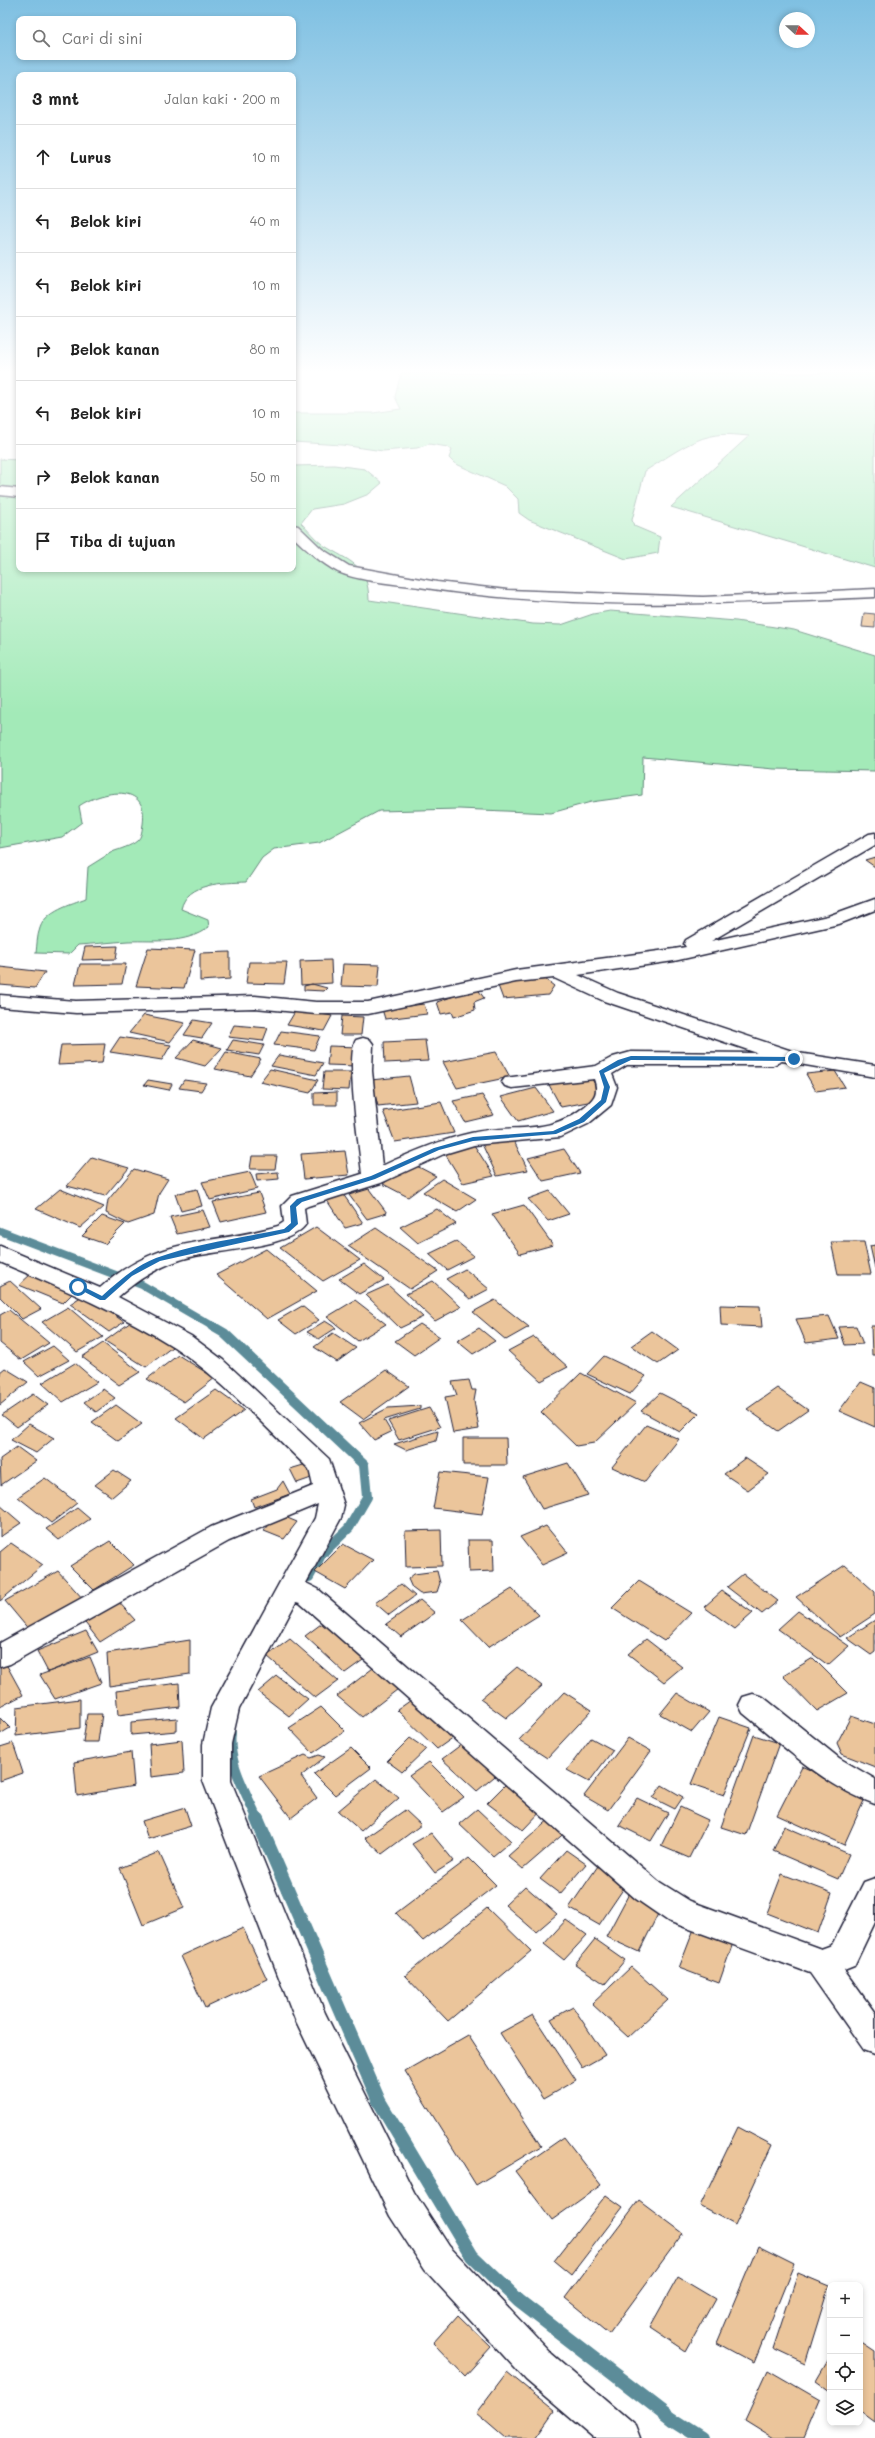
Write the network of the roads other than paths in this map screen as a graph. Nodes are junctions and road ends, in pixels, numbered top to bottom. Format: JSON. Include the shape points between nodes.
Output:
{"nodes":[{"id":1,"x":0,"y":491,"type":"edge"},
{"id":2,"x":16,"y":493,"type":"edge"},
{"id":3,"x":296,"y":532,"type":"edge"},
{"id":4,"x":875,"y":592,"type":"edge"},
{"id":5,"x":875,"y":838,"type":"edge"},
{"id":6,"x":875,"y":904,"type":"edge"},
{"id":7,"x":674,"y":955,"type":"junction"},
{"id":8,"x":557,"y":972,"type":"junction"},
{"id":9,"x":0,"y":1000,"type":"edge"},
{"id":10,"x":363,"y":1044,"type":"dead end"},
{"id":11,"x":794,"y":1059,"type":"junction"},
{"id":12,"x":875,"y":1071,"type":"edge"},
{"id":13,"x":601,"y":1072,"type":"junction"},
{"id":14,"x":512,"y":1082,"type":"dead end"},
{"id":15,"x":373,"y":1178,"type":"junction"},
{"id":16,"x":0,"y":1253,"type":"edge"},
{"id":17,"x":108,"y":1294,"type":"junction"},
{"id":18,"x":328,"y":1490,"type":"junction"},
{"id":19,"x":299,"y":1591,"type":"junction"},
{"id":20,"x":0,"y":1656,"type":"edge"},
{"id":21,"x":753,"y":1705,"type":"dead end"},
{"id":22,"x":875,"y":1792,"type":"edge"},
{"id":23,"x":875,"y":1891,"type":"edge"},
{"id":24,"x":821,"y":1963,"type":"junction"},
{"id":25,"x":875,"y":2038,"type":"edge"},
{"id":26,"x":622,"y":2438,"type":"edge"}],
"edges":[{"from":1,"to":2,"type":"street"},
{"from":3,"to":4,"type":"street","via":[[317,552],[344,569],[437,586],[507,594],[703,601]]},
{"from":5,"to":7,"type":"street"},
{"from":6,"to":7,"type":"street","via":[[833,920]]},
{"from":7,"to":8,"type":"street"},
{"from":8,"to":9,"type":"street","via":[[516,976],[368,1008],[316,1008],[255,1002],[76,1007]]},
{"from":8,"to":11,"type":"street","via":[[611,997]]},
{"from":10,"to":15,"type":"street","via":[[362,1071]]},
{"from":11,"to":12,"type":"street"},
{"from":11,"to":13,"type":"street","via":[[631,1058]]},
{"from":13,"to":14,"type":"street"},
{"from":13,"to":15,"type":"street","via":[[607,1087],[604,1101],[581,1120],[554,1132],[473,1139],[437,1149]]},
{"from":15,"to":17,"type":"street","via":[[300,1201],[293,1206],[295,1224],[286,1231],[186,1251],[158,1260],[130,1275]]},
{"from":16,"to":17,"type":"street"},
{"from":17,"to":18,"type":"street","via":[[183,1342],[215,1366],[320,1465]]},
{"from":18,"to":19,"type":"street","via":[[331,1505],[328,1518]]},
{"from":18,"to":20,"type":"street","via":[[220,1534]]},
{"from":19,"to":24,"type":"street","via":[[647,1890],[680,1911]]},
{"from":19,"to":26,"type":"street","via":[[225,1708],[218,1728],[215,1756],[220,1788],[311,2019],[402,2204],[437,2258],[534,2361]]},
{"from":21,"to":22,"type":"street","via":[[841,1775],[863,1789]]},
{"from":23,"to":24,"type":"street","via":[[843,1956]]},
{"from":24,"to":25,"type":"street"}]}
